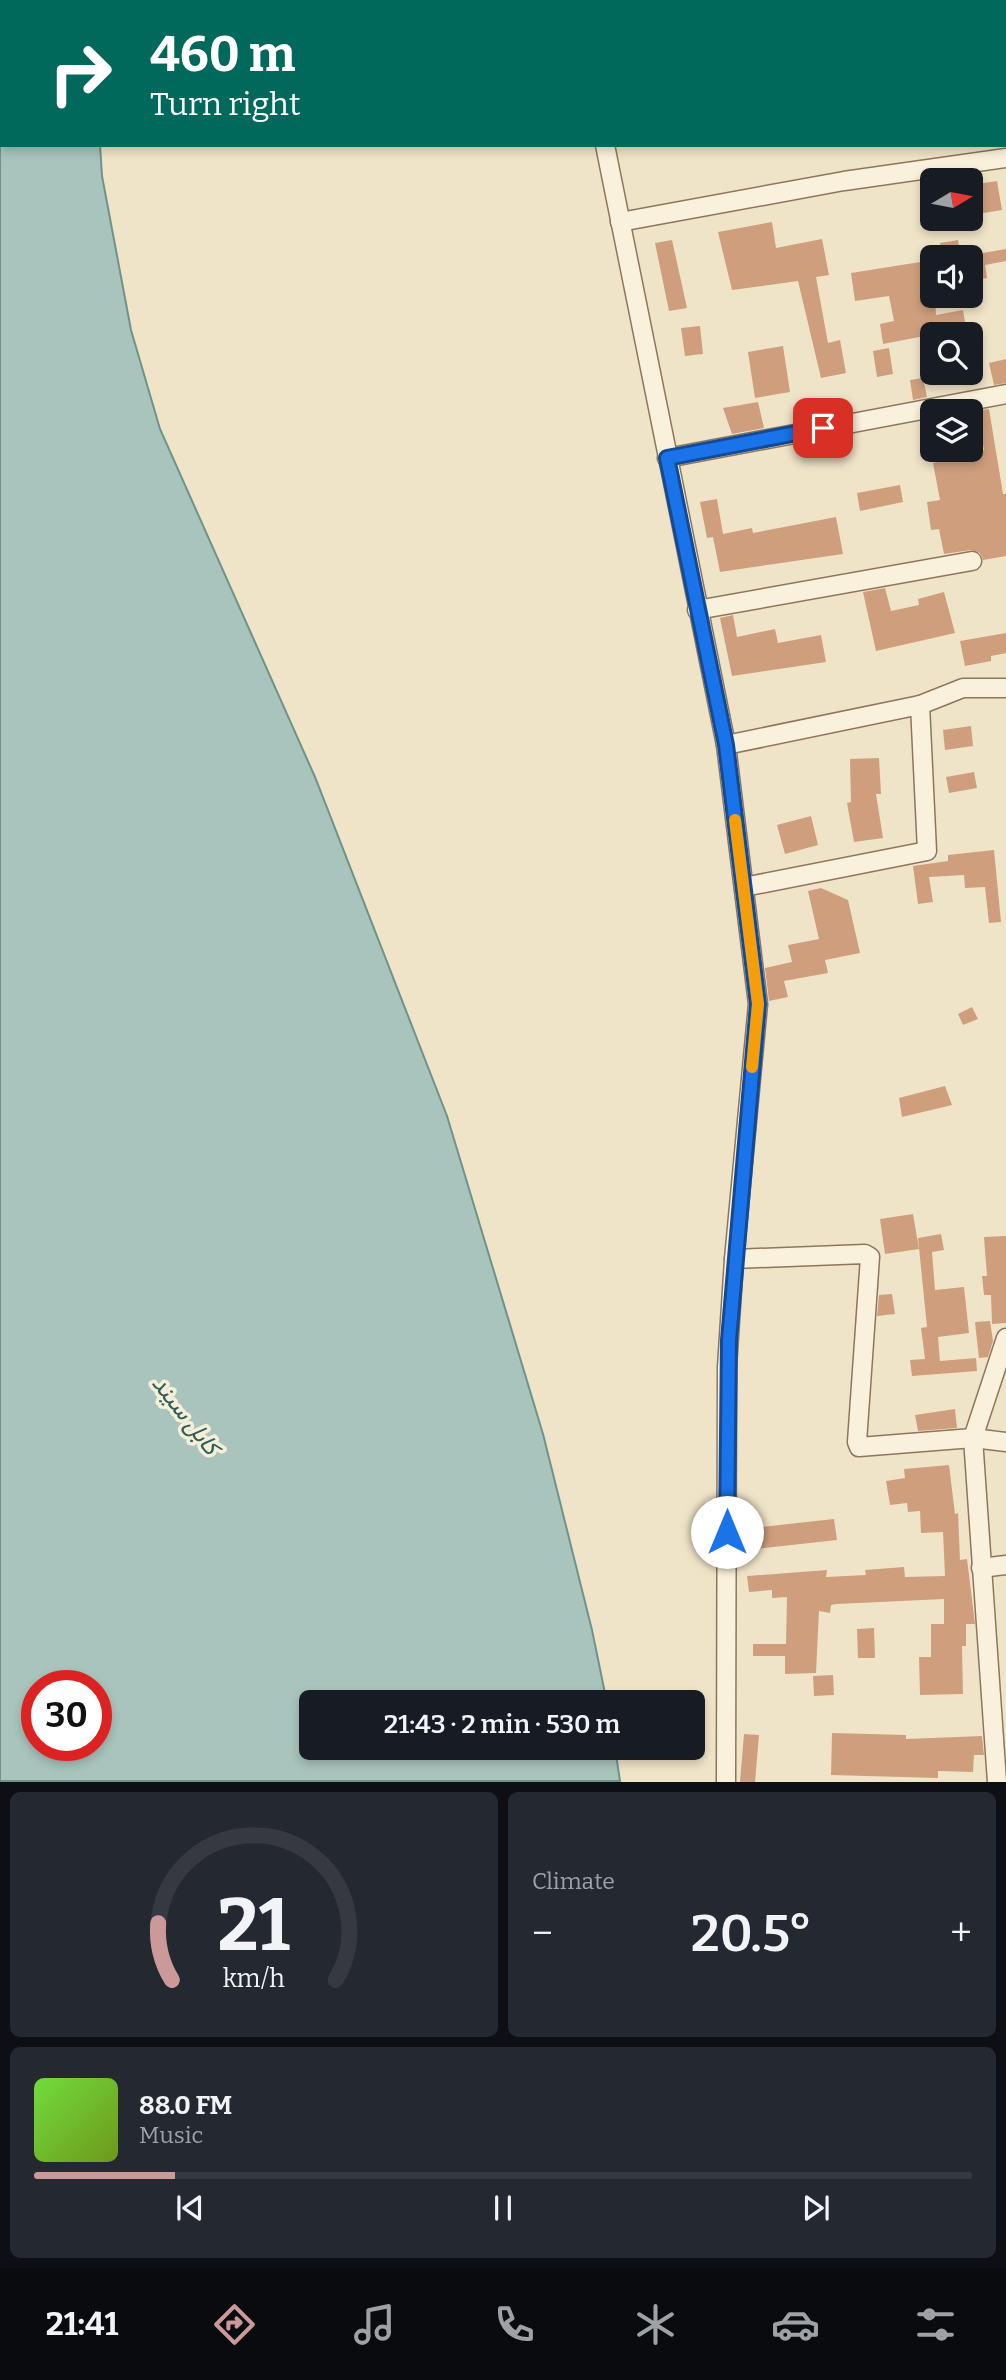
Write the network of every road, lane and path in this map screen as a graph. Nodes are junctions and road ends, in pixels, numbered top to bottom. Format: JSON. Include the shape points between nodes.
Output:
{"nodes":[{"id":1,"x":605,"y":147,"type":"edge"},
{"id":2,"x":1006,"y":158,"type":"edge"},
{"id":3,"x":621,"y":222,"type":"junction"},
{"id":4,"x":1006,"y":394,"type":"edge"},
{"id":5,"x":667,"y":458,"type":"junction"},
{"id":6,"x":972,"y":561,"type":"dead end"},
{"id":7,"x":697,"y":610,"type":"junction"},
{"id":8,"x":1006,"y":688,"type":"edge"},
{"id":9,"x":920,"y":705,"type":"junction"},
{"id":10,"x":726,"y":745,"type":"junction"},
{"id":11,"x":744,"y":887,"type":"junction"},
{"id":12,"x":734,"y":1259,"type":"junction"},
{"id":13,"x":1006,"y":1338,"type":"edge"},
{"id":14,"x":973,"y":1438,"type":"junction"},
{"id":15,"x":1006,"y":1442,"type":"edge"},
{"id":16,"x":1006,"y":1565,"type":"edge"},
{"id":17,"x":981,"y":1568,"type":"junction"},
{"id":18,"x":726,"y":1782,"type":"edge"},
{"id":19,"x":997,"y":1782,"type":"edge"}],
"edges":[{"from":1,"to":3,"type":"street"},
{"from":2,"to":3,"type":"street","via":[[844,181]]},
{"from":3,"to":5,"type":"street"},
{"from":4,"to":5,"type":"street"},
{"from":5,"to":7,"type":"street"},
{"from":6,"to":7,"type":"street"},
{"from":7,"to":10,"type":"street"},
{"from":8,"to":9,"type":"street","via":[[963,688]]},
{"from":9,"to":10,"type":"street"},
{"from":9,"to":11,"type":"street","via":[[928,851]]},
{"from":10,"to":11,"type":"street"},
{"from":11,"to":12,"type":"street","via":[[758,1004]]},
{"from":12,"to":14,"type":"street","via":[[870,1257],[859,1447]]},
{"from":12,"to":18,"type":"street","via":[[727,1367]]},
{"from":13,"to":14,"type":"street"},
{"from":14,"to":15,"type":"street"},
{"from":14,"to":17,"type":"street"},
{"from":16,"to":17,"type":"street"},
{"from":17,"to":19,"type":"street"}]}
